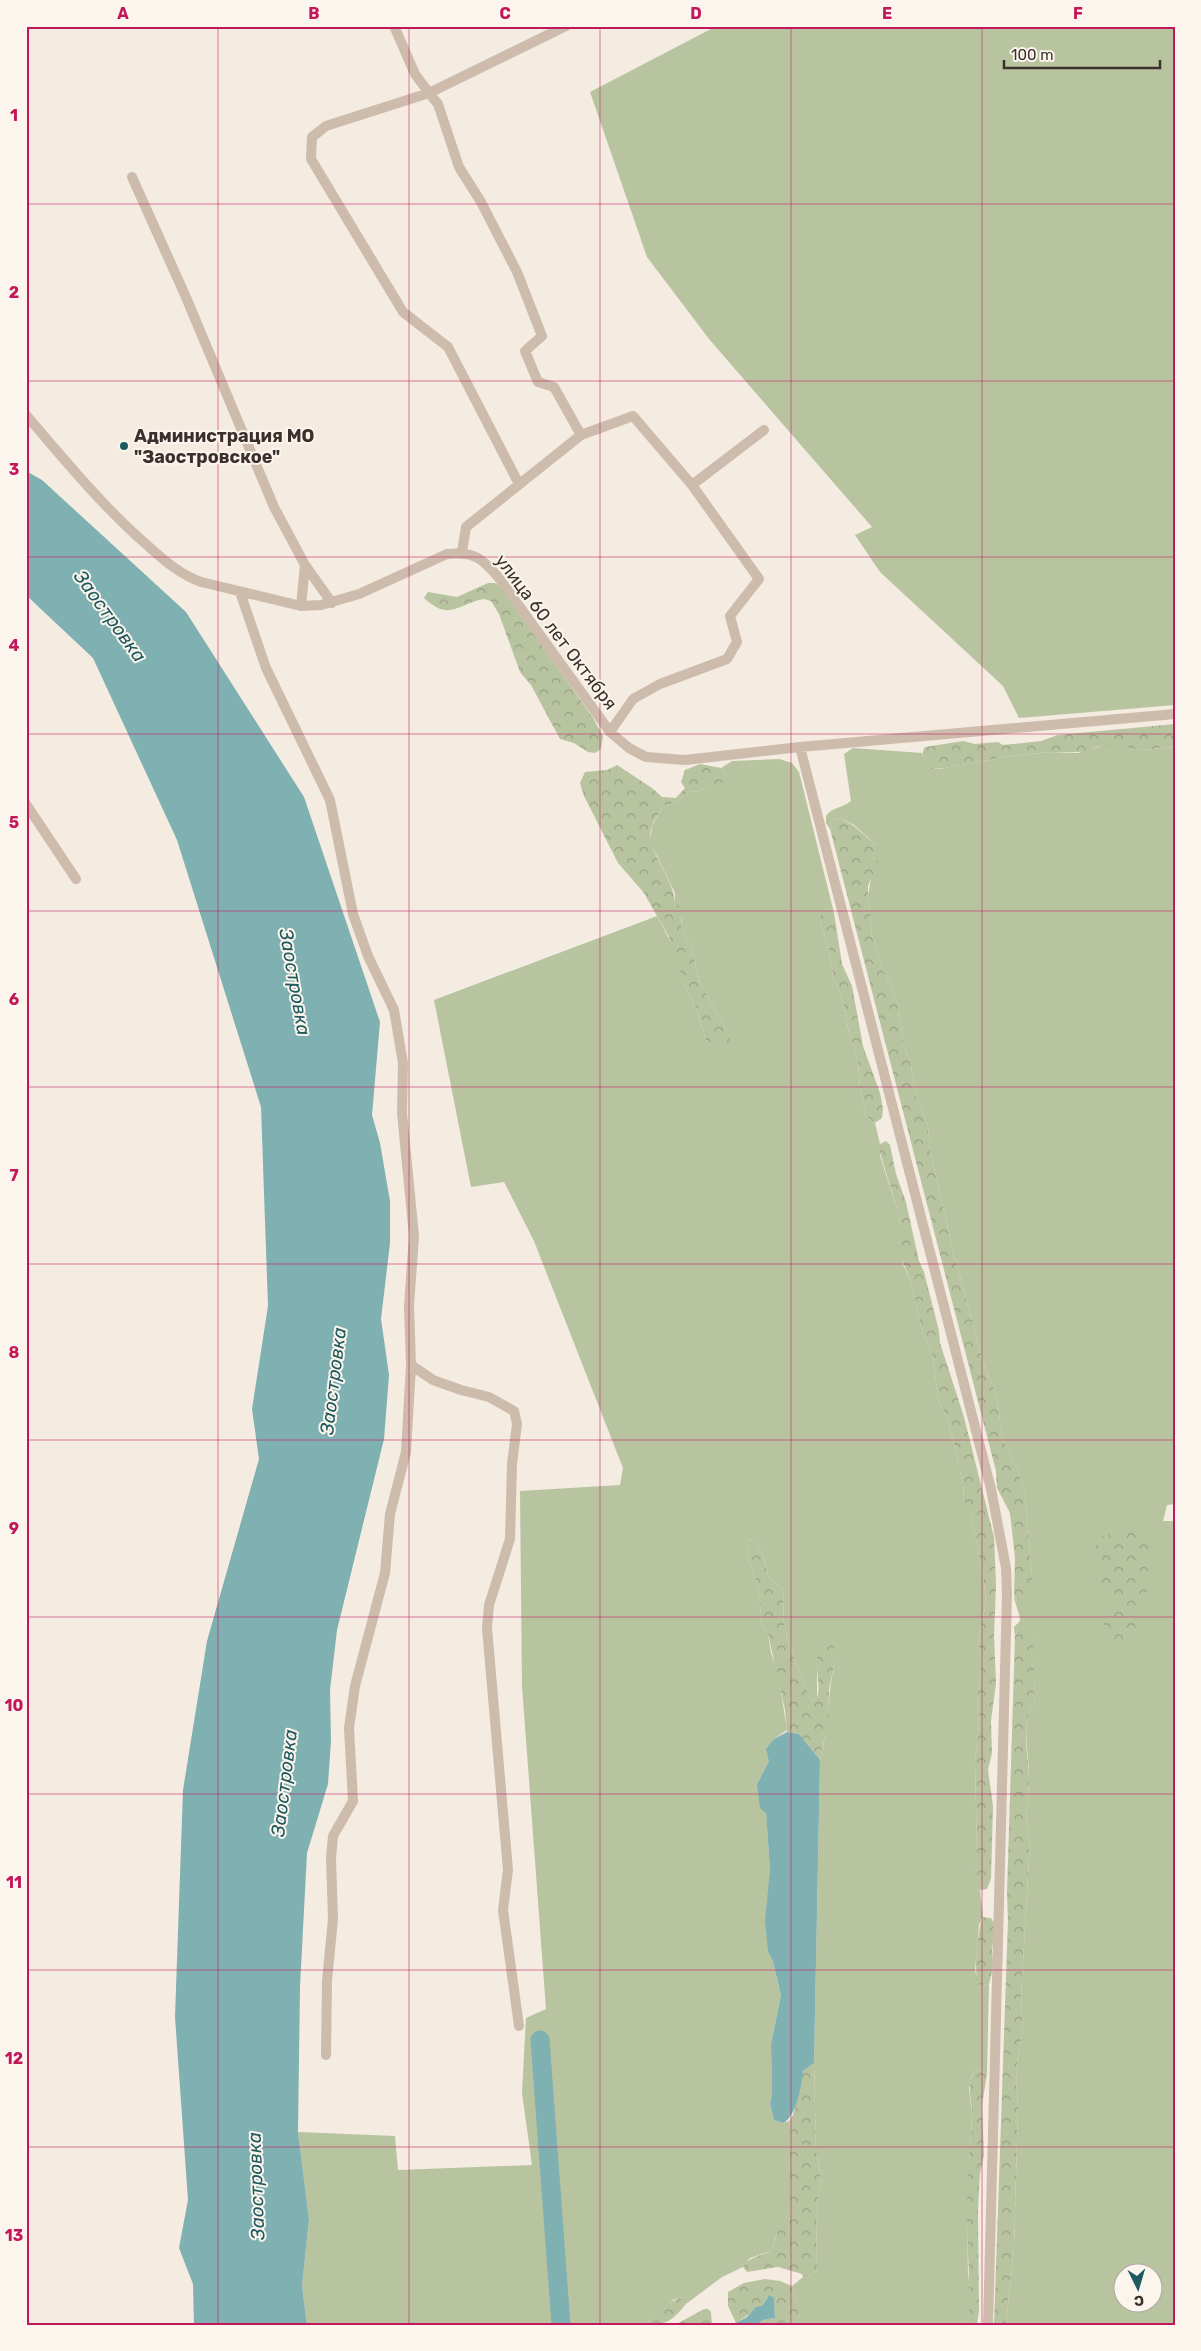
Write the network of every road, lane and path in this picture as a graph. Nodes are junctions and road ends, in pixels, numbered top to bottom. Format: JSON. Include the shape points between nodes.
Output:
{"nodes":[{"id":1,"x":394,"y":26,"type":"edge"},
{"id":2,"x":566,"y":26,"type":"edge"},
{"id":3,"x":429,"y":92,"type":"junction"},
{"id":4,"x":132,"y":177,"type":"dead end"},
{"id":5,"x":28,"y":422,"type":"edge"},
{"id":6,"x":764,"y":430,"type":"dead end"},
{"id":7,"x":581,"y":435,"type":"junction"},
{"id":8,"x":519,"y":484,"type":"junction"},
{"id":9,"x":692,"y":485,"type":"junction"},
{"id":10,"x":462,"y":552,"type":"junction"},
{"id":11,"x":305,"y":565,"type":"junction"},
{"id":12,"x":240,"y":592,"type":"junction"},
{"id":13,"x":332,"y":603,"type":"junction"},
{"id":14,"x":301,"y":606,"type":"junction"},
{"id":15,"x":1175,"y":714,"type":"edge"},
{"id":16,"x":610,"y":732,"type":"junction"},
{"id":17,"x":800,"y":747,"type":"junction"},
{"id":18,"x":26,"y":804,"type":"edge"},
{"id":19,"x":76,"y":879,"type":"dead end"},
{"id":20,"x":411,"y":1365,"type":"junction"},
{"id":21,"x":519,"y":2026,"type":"dead end"},
{"id":22,"x":326,"y":2055,"type":"dead end"},
{"id":23,"x":988,"y":2325,"type":"edge"}],
"edges":[{"from":1,"to":3,"type":"street","via":[[415,74]]},
{"from":2,"to":3,"type":"street"},
{"from":3,"to":7,"type":"street","via":[[438,104],[459,166],[517,272],[542,336],[525,351],[538,382],[554,387]]},
{"from":3,"to":8,"type":"street","via":[[326,126],[312,137],[311,159],[403,312],[448,347]]},
{"from":4,"to":11,"type":"street","via":[[274,507]]},
{"from":5,"to":12,"type":"street","via":[[115,517],[174,568],[201,582]]},
{"from":6,"to":9,"type":"street"},
{"from":7,"to":8,"type":"street"},
{"from":7,"to":9,"type":"street","via":[[632,416]]},
{"from":8,"to":10,"type":"street","via":[[466,527]]},
{"from":9,"to":16,"type":"street","via":[[759,579],[730,616],[737,642],[727,659],[660,684],[633,699]]},
{"from":10,"to":13,"type":"street","via":[[447,554]]},
{"from":10,"to":16,"type":"street","name":"улица 60 лет Октября","via":[[475,555],[499,578]]},
{"from":11,"to":13,"type":"street"},
{"from":11,"to":14,"type":"street"},
{"from":12,"to":14,"type":"street"},
{"from":12,"to":20,"type":"street","via":[[266,668],[330,800],[353,914],[368,956],[394,1010],[403,1062],[402,1113],[414,1236],[409,1306]]},
{"from":13,"to":14,"type":"street"},
{"from":15,"to":17,"type":"street","name":"улица 60 лет Октября"},
{"from":16,"to":17,"type":"street","name":"улица 60 лет Октября","via":[[629,748],[646,757],[662,760]]},
{"from":17,"to":23,"type":"street","via":[[991,1489],[1006,1568]]},
{"from":18,"to":19,"type":"street"},
{"from":20,"to":21,"type":"street","via":[[433,1380],[507,1406],[514,1411],[517,1424],[512,1464],[510,1539],[489,1606],[487,1628],[508,1870],[503,1910]]},
{"from":20,"to":22,"type":"street","via":[[406,1452],[390,1514],[385,1573],[355,1686],[349,1728],[352,1801],[333,1836],[333,1918],[327,1981]]}]}
